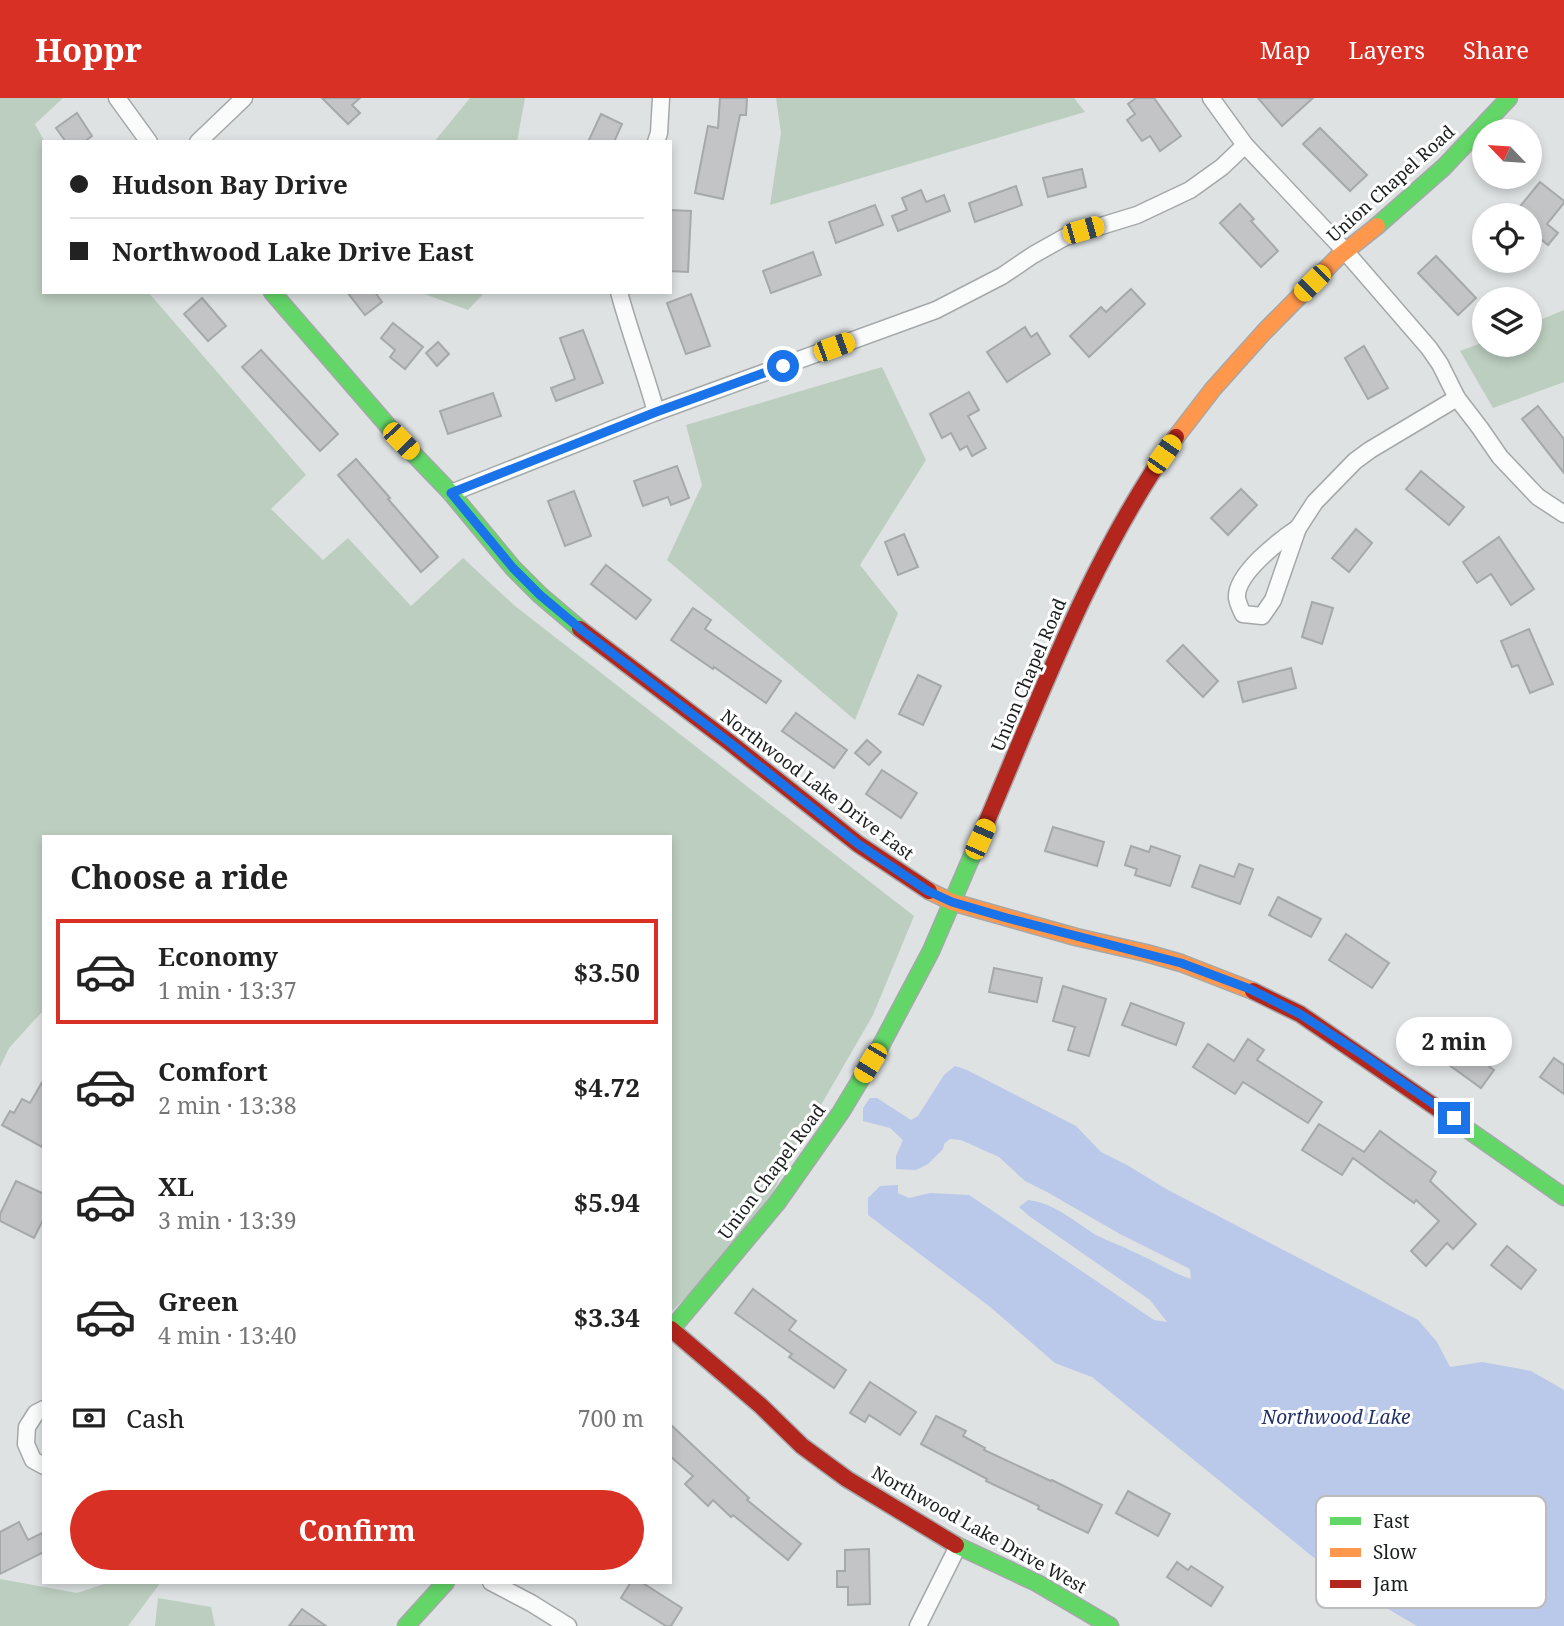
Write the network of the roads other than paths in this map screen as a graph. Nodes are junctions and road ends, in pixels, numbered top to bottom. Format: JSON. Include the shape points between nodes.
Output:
{"nodes":[{"id":1,"x":117,"y":98,"type":"edge"},
{"id":2,"x":244,"y":98,"type":"edge"},
{"id":3,"x":662,"y":98,"type":"edge"},
{"id":4,"x":1212,"y":98,"type":"edge"},
{"id":5,"x":1509,"y":98,"type":"edge"},
{"id":6,"x":148,"y":140,"type":"edge"},
{"id":7,"x":200,"y":140,"type":"edge"},
{"id":8,"x":656,"y":140,"type":"edge"},
{"id":9,"x":1245,"y":145,"type":"junction"},
{"id":10,"x":1345,"y":251,"type":"junction"},
{"id":11,"x":274,"y":294,"type":"edge"},
{"id":12,"x":621,"y":294,"type":"edge"},
{"id":13,"x":1457,"y":398,"type":"junction"},
{"id":14,"x":656,"y":412,"type":"junction"},
{"id":15,"x":451,"y":493,"type":"junction"},
{"id":16,"x":1564,"y":514,"type":"edge"},
{"id":17,"x":1298,"y":527,"type":"junction"},
{"id":18,"x":952,"y":902,"type":"junction"},
{"id":19,"x":1564,"y":1197,"type":"edge"},
{"id":20,"x":672,"y":1329,"type":"edge"},
{"id":21,"x":672,"y":1331,"type":"edge"},
{"id":22,"x":42,"y":1410,"type":"edge"},
{"id":23,"x":42,"y":1465,"type":"edge"},
{"id":24,"x":958,"y":1546,"type":"junction"},
{"id":25,"x":444,"y":1584,"type":"edge"},
{"id":26,"x":496,"y":1584,"type":"edge"},
{"id":27,"x":406,"y":1626,"type":"edge"},
{"id":28,"x":568,"y":1626,"type":"edge"},
{"id":29,"x":918,"y":1626,"type":"edge"},
{"id":30,"x":1110,"y":1626,"type":"edge"}],
"edges":[{"from":1,"to":6,"type":"street"},
{"from":2,"to":7,"type":"street"},
{"from":3,"to":8,"type":"street"},
{"from":4,"to":9,"type":"street"},
{"from":5,"to":10,"type":"street","name":"Union Chapel Road","via":[[1430,178]]},
{"from":9,"to":10,"type":"street"},
{"from":9,"to":14,"type":"street","via":[[1190,190],[1137,215],[1065,237],[936,310]]},
{"from":10,"to":13,"type":"street","via":[[1429,348]]},
{"from":10,"to":18,"type":"street","name":"Union Chapel Road","via":[[1229,368],[1145,485],[1083,597]]},
{"from":11,"to":15,"type":"street","name":"Northwood Lake Drive East"},
{"from":12,"to":14,"type":"street"},
{"from":13,"to":16,"type":"street","via":[[1500,457],[1538,497]]},
{"from":13,"to":17,"type":"street","via":[[1355,461]]},
{"from":14,"to":15,"type":"street"},
{"from":15,"to":18,"type":"street","name":"Northwood Lake Drive East","via":[[513,568],[583,631],[858,844]]},
{"from":17,"to":17,"type":"street","via":[[1277,542],[1242,580],[1237,597],[1242,614],[1262,616],[1273,600]]},
{"from":18,"to":19,"type":"street","name":"Northwood Lake Drive East","via":[[1169,960],[1250,989],[1300,1014],[1363,1055]]},
{"from":18,"to":20,"type":"street","name":"Union Chapel Road","via":[[934,946],[842,1110],[779,1201]]},
{"from":21,"to":24,"type":"street","name":"Northwood Lake Drive West","via":[[802,1446]]},
{"from":22,"to":23,"type":"street","via":[[27,1427],[26,1444],[33,1460]]},
{"from":24,"to":29,"type":"street"},
{"from":24,"to":30,"type":"street","name":"Northwood Lake Drive West","via":[[1037,1583]]},
{"from":25,"to":27,"type":"street"},
{"from":26,"to":28,"type":"street"}]}
